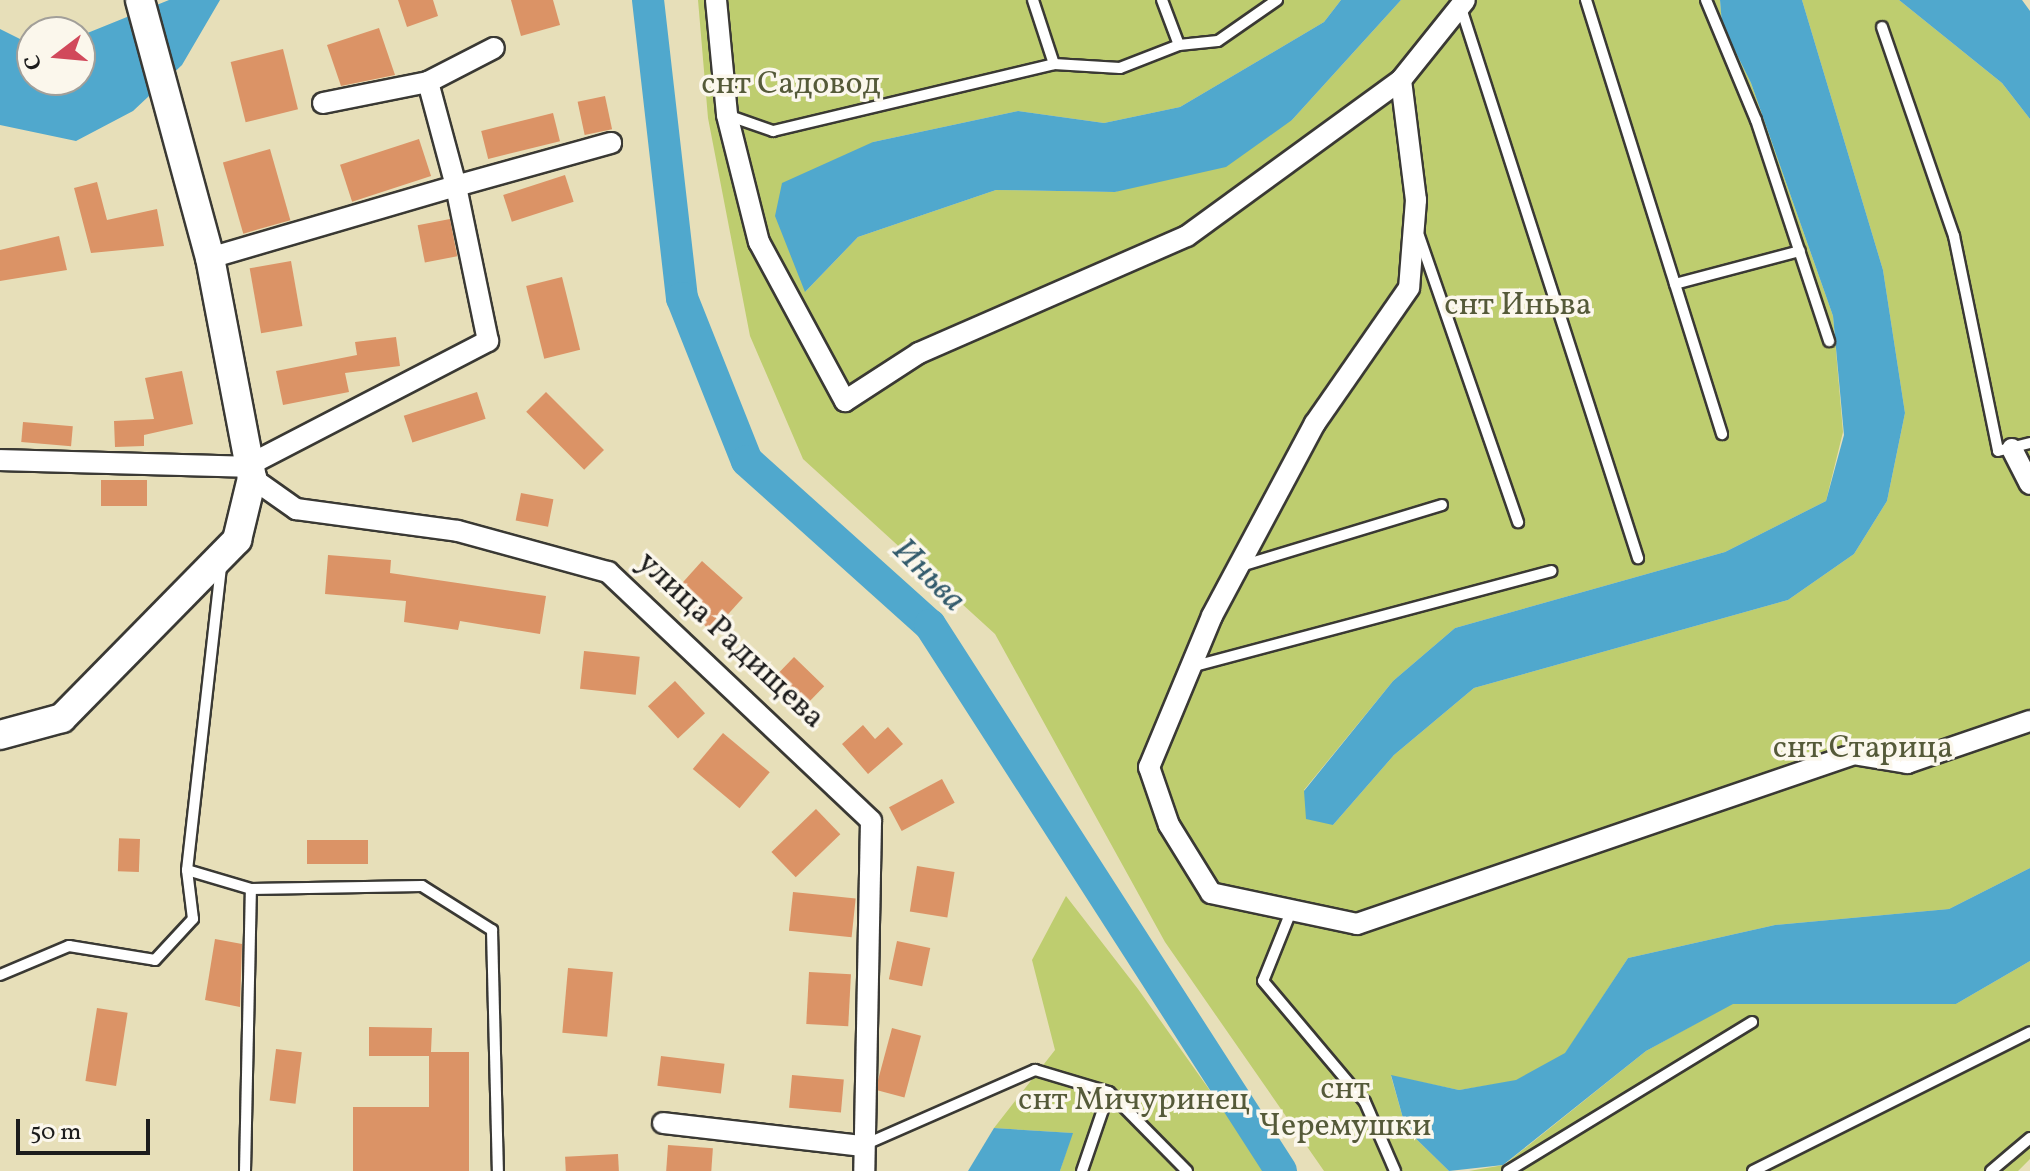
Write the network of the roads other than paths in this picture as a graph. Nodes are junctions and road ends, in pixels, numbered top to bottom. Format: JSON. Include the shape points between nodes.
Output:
{"nodes":[{"id":1,"x":140,"y":0,"type":"edge"},
{"id":2,"x":716,"y":0,"type":"edge"},
{"id":3,"x":1033,"y":0,"type":"edge"},
{"id":4,"x":1162,"y":0,"type":"edge"},
{"id":5,"x":1277,"y":0,"type":"edge"},
{"id":6,"x":1586,"y":0,"type":"edge"},
{"id":7,"x":1706,"y":0,"type":"edge"},
{"id":8,"x":1463,"y":3,"type":"edge"},
{"id":9,"x":1882,"y":27,"type":"dead end"},
{"id":10,"x":1179,"y":45,"type":"junction"},
{"id":11,"x":494,"y":48,"type":"dead end"},
{"id":12,"x":1054,"y":64,"type":"junction"},
{"id":13,"x":1401,"y":80,"type":"junction"},
{"id":14,"x":428,"y":82,"type":"junction"},
{"id":15,"x":323,"y":103,"type":"dead end"},
{"id":16,"x":727,"y":115,"type":"junction"},
{"id":17,"x":611,"y":143,"type":"dead end"},
{"id":18,"x":456,"y":186,"type":"junction"},
{"id":19,"x":1414,"y":222,"type":"junction"},
{"id":20,"x":1800,"y":251,"type":"junction"},
{"id":21,"x":210,"y":258,"type":"junction"},
{"id":22,"x":1675,"y":284,"type":"junction"},
{"id":23,"x":1829,"y":341,"type":"dead end"},
{"id":24,"x":1722,"y":434,"type":"dead end"},
{"id":25,"x":2021,"y":446,"type":"edge"},
{"id":26,"x":0,"y":460,"type":"edge"},
{"id":27,"x":248,"y":472,"type":"junction"},
{"id":28,"x":2030,"y":484,"type":"edge"},
{"id":29,"x":1442,"y":505,"type":"dead end"},
{"id":30,"x":1518,"y":522,"type":"dead end"},
{"id":31,"x":222,"y":555,"type":"junction"},
{"id":32,"x":1638,"y":558,"type":"dead end"},
{"id":33,"x":1239,"y":566,"type":"junction"},
{"id":34,"x":1551,"y":571,"type":"dead end"},
{"id":35,"x":1191,"y":667,"type":"junction"},
{"id":36,"x":2030,"y":721,"type":"edge"},
{"id":37,"x":0,"y":735,"type":"edge"},
{"id":38,"x":187,"y":870,"type":"junction"},
{"id":39,"x":251,"y":889,"type":"junction"},
{"id":40,"x":1290,"y":914,"type":"junction"},
{"id":41,"x":0,"y":975,"type":"edge"},
{"id":42,"x":1752,"y":1022,"type":"dead end"},
{"id":43,"x":2030,"y":1032,"type":"edge"},
{"id":44,"x":1109,"y":1092,"type":"junction"},
{"id":45,"x":663,"y":1123,"type":"dead end"},
{"id":46,"x":2030,"y":1138,"type":"edge"},
{"id":47,"x":862,"y":1146,"type":"junction"},
{"id":48,"x":245,"y":1171,"type":"edge"},
{"id":49,"x":498,"y":1171,"type":"edge"},
{"id":50,"x":864,"y":1171,"type":"edge"},
{"id":51,"x":1082,"y":1171,"type":"edge"},
{"id":52,"x":1187,"y":1171,"type":"edge"},
{"id":53,"x":1395,"y":1171,"type":"edge"},
{"id":54,"x":1508,"y":1171,"type":"edge"},
{"id":55,"x":1753,"y":1171,"type":"edge"},
{"id":56,"x":1991,"y":1171,"type":"edge"}],
"edges":[{"from":1,"to":21,"type":"street"},
{"from":2,"to":16,"type":"street"},
{"from":3,"to":12,"type":"lane"},
{"from":4,"to":10,"type":"lane"},
{"from":5,"to":10,"type":"lane","via":[[1218,41]]},
{"from":6,"to":22,"type":"lane"},
{"from":7,"to":20,"type":"lane"},
{"from":8,"to":13,"type":"street"},
{"from":8,"to":32,"type":"lane"},
{"from":9,"to":25,"type":"lane","via":[[1954,236],[1998,451]]},
{"from":10,"to":12,"type":"lane","via":[[1120,68]]},
{"from":11,"to":14,"type":"street"},
{"from":12,"to":16,"type":"lane","via":[[773,131]]},
{"from":13,"to":16,"type":"street","via":[[1187,236],[919,353],[845,401],[759,242]]},
{"from":13,"to":19,"type":"street"},
{"from":14,"to":15,"type":"street"},
{"from":14,"to":18,"type":"street"},
{"from":17,"to":18,"type":"street"},
{"from":18,"to":21,"type":"street"},
{"from":18,"to":27,"type":"street","via":[[488,341]]},
{"from":19,"to":30,"type":"lane"},
{"from":19,"to":33,"type":"street","via":[[1409,288],[1315,423]]},
{"from":20,"to":22,"type":"lane"},
{"from":20,"to":23,"type":"lane"},
{"from":21,"to":27,"type":"street"},
{"from":22,"to":24,"type":"lane"},
{"from":25,"to":28,"type":"street"},
{"from":26,"to":27,"type":"street"},
{"from":27,"to":31,"type":"street","via":[[237,540]]},
{"from":27,"to":47,"type":"street","name":"улица Радищева","via":[[296,509],[458,531],[608,572],[871,821]]},
{"from":29,"to":33,"type":"lane"},
{"from":31,"to":37,"type":"street","via":[[62,718]]},
{"from":31,"to":38,"type":"lane"},
{"from":33,"to":35,"type":"street"},
{"from":34,"to":35,"type":"lane"},
{"from":35,"to":40,"type":"street","via":[[1149,767],[1169,825],[1211,893]]},
{"from":36,"to":40,"type":"street","via":[[1907,763],[1854,754],[1357,924]]},
{"from":38,"to":39,"type":"lane"},
{"from":38,"to":41,"type":"lane","via":[[193,919],[155,960],[69,946]]},
{"from":39,"to":48,"type":"lane"},
{"from":39,"to":49,"type":"lane","via":[[422,886],[492,930]]},
{"from":40,"to":53,"type":"lane","via":[[1263,981],[1365,1102]]},
{"from":42,"to":54,"type":"lane"},
{"from":43,"to":55,"type":"lane"},
{"from":44,"to":47,"type":"lane","via":[[1035,1070]]},
{"from":44,"to":51,"type":"lane"},
{"from":44,"to":52,"type":"lane"},
{"from":45,"to":47,"type":"street"},
{"from":46,"to":56,"type":"lane"},
{"from":47,"to":50,"type":"street","name":"улица Радищева"}]}
